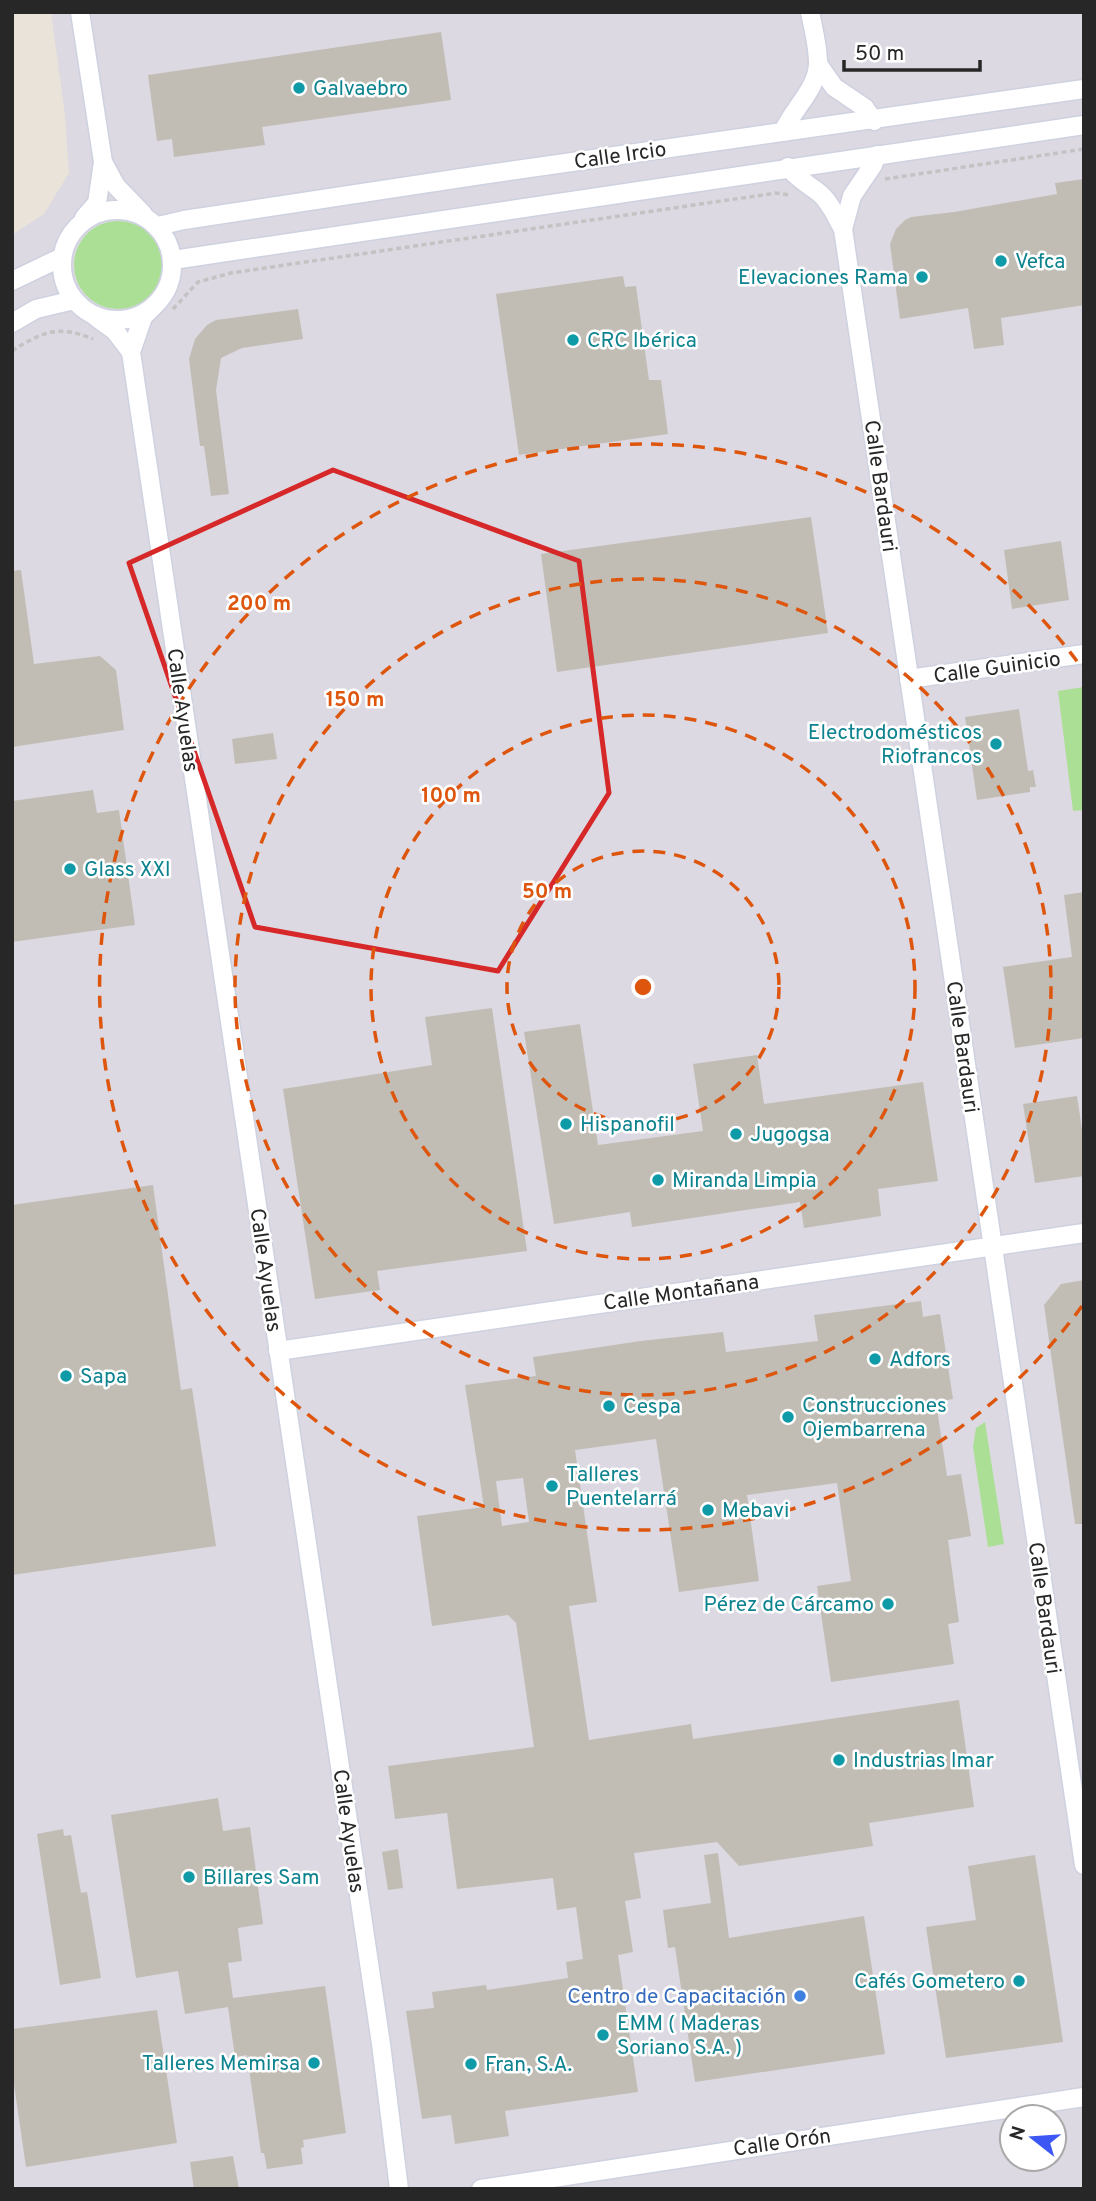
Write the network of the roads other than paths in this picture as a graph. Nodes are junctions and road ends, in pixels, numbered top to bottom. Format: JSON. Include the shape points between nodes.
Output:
{"nodes":[{"id":1,"x":80,"y":12,"type":"edge"},
{"id":2,"x":810,"y":12,"type":"edge"},
{"id":3,"x":818,"y":64,"type":"junction"},
{"id":4,"x":1084,"y":89,"type":"edge"},
{"id":5,"x":874,"y":121,"type":"junction"},
{"id":6,"x":1084,"y":125,"type":"edge"},
{"id":7,"x":783,"y":132,"type":"junction"},
{"id":8,"x":877,"y":155,"type":"junction"},
{"id":9,"x":103,"y":162,"type":"junction"},
{"id":10,"x":788,"y":167,"type":"junction"},
{"id":11,"x":152,"y":222,"type":"junction"},
{"id":12,"x":79,"y":223,"type":"junction"},
{"id":13,"x":843,"y":229,"type":"junction"},
{"id":14,"x":62,"y":257,"type":"junction"},
{"id":15,"x":173,"y":260,"type":"junction"},
{"id":16,"x":12,"y":281,"type":"edge"},
{"id":17,"x":74,"y":300,"type":"junction"},
{"id":18,"x":161,"y":310,"type":"junction"},
{"id":19,"x":93,"y":315,"type":"junction"},
{"id":20,"x":12,"y":323,"type":"edge"},
{"id":21,"x":131,"y":352,"type":"junction"},
{"id":22,"x":1084,"y":654,"type":"edge"},
{"id":23,"x":909,"y":679,"type":"junction"},
{"id":24,"x":1084,"y":1233,"type":"edge"},
{"id":25,"x":992,"y":1247,"type":"junction"},
{"id":26,"x":278,"y":1351,"type":"junction"},
{"id":27,"x":1084,"y":1865,"type":"edge"},
{"id":28,"x":1084,"y":2097,"type":"edge"},
{"id":29,"x":399,"y":2189,"type":"edge"},
{"id":30,"x":481,"y":2189,"type":"edge"}],
"edges":[{"from":1,"to":9,"type":"street"},
{"from":2,"to":3,"type":"street"},
{"from":3,"to":5,"type":"street","via":[[834,87],[865,108]]},
{"from":3,"to":7,"type":"street"},
{"from":4,"to":5,"type":"street","name":"Calle Ircio"},
{"from":5,"to":7,"type":"street","name":"Calle Ircio"},
{"from":6,"to":8,"type":"street","name":"Calle Ircio"},
{"from":7,"to":11,"type":"street","name":"Calle Ircio"},
{"from":8,"to":10,"type":"street","name":"Calle Ircio"},
{"from":8,"to":13,"type":"street","name":"Calle Bardauri","via":[[852,197]]},
{"from":9,"to":11,"type":"street","via":[[116,186]]},
{"from":9,"to":12,"type":"street","via":[[97,203]]},
{"from":10,"to":13,"type":"street","name":"Calle Bardauri","via":[[821,194]]},
{"from":10,"to":15,"type":"street","name":"Calle Ircio"},
{"from":11,"to":12,"type":"street","via":[[130,210],[112,209]]},
{"from":11,"to":15,"type":"street","via":[[168,242]]},
{"from":12,"to":14,"type":"street"},
{"from":13,"to":23,"type":"street","name":"Calle Bardauri"},
{"from":14,"to":16,"type":"street"},
{"from":14,"to":17,"type":"street","via":[[66,287]]},
{"from":15,"to":18,"type":"street"},
{"from":17,"to":19,"type":"street"},
{"from":17,"to":20,"type":"street","via":[[36,309]]},
{"from":18,"to":19,"type":"street","via":[[119,320]]},
{"from":18,"to":21,"type":"street","name":"Calle Ayuelas","via":[[143,317]]},
{"from":19,"to":21,"type":"street","via":[[115,331]]},
{"from":21,"to":26,"type":"street","name":"Calle Ayuelas"},
{"from":22,"to":23,"type":"street","name":"Calle Guinicio"},
{"from":23,"to":25,"type":"street","name":"Calle Bardauri"},
{"from":24,"to":25,"type":"street","name":"Calle Montañana"},
{"from":25,"to":26,"type":"street","name":"Calle Montañana"},
{"from":25,"to":27,"type":"street","name":"Calle Bardauri"},
{"from":26,"to":29,"type":"street","name":"Calle Ayuelas"},
{"from":28,"to":30,"type":"street","name":"Calle Orón"}]}
